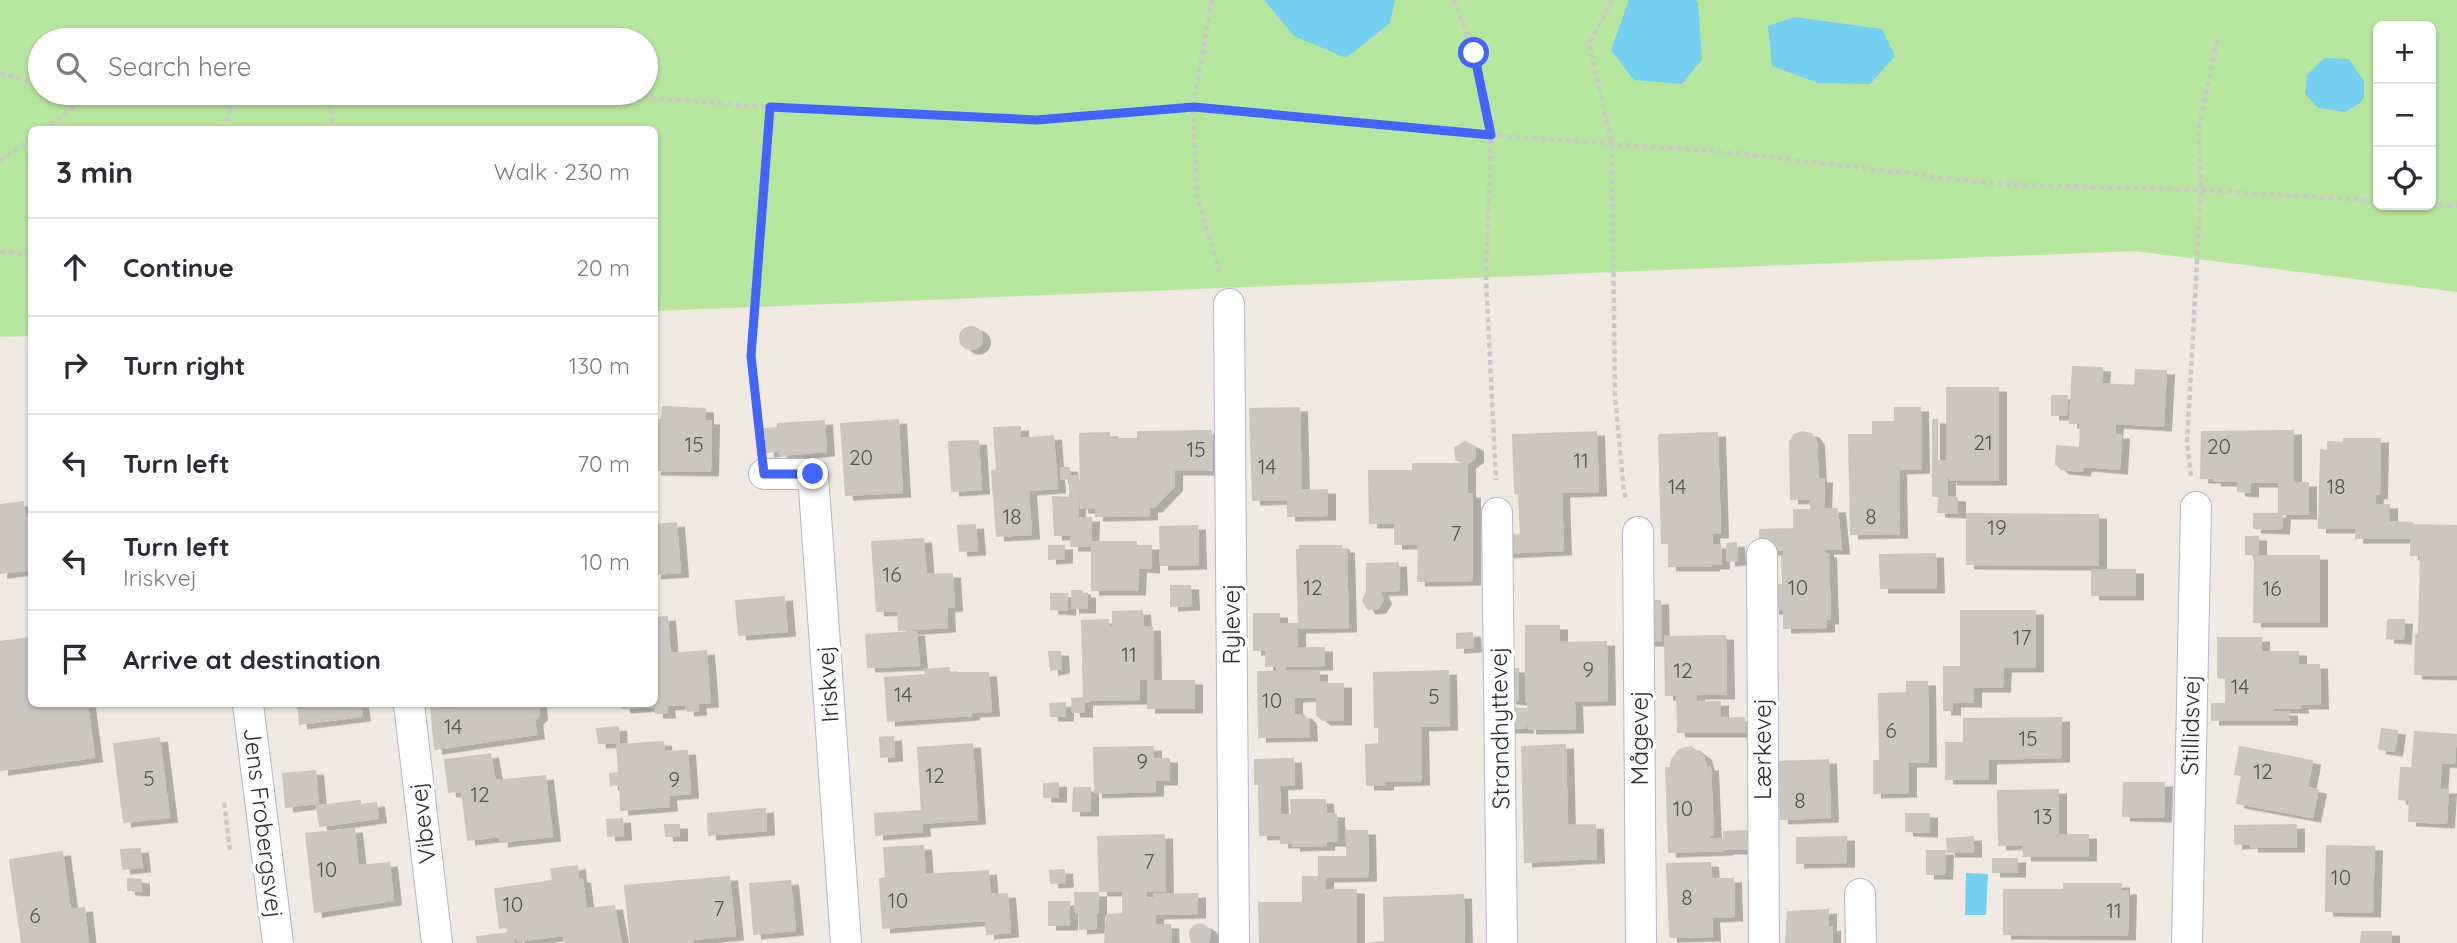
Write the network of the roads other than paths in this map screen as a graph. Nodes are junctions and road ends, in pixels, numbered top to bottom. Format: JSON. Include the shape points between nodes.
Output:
{"nodes":[{"id":1,"x":1229,"y":304,"type":"road end"},
{"id":2,"x":764,"y":474,"type":"road end"},
{"id":3,"x":2196,"y":507,"type":"road end"},
{"id":4,"x":1497,"y":513,"type":"road end"},
{"id":5,"x":1638,"y":532,"type":"road end"},
{"id":6,"x":1762,"y":554,"type":"dead end"},
{"id":7,"x":248,"y":707,"type":"edge"},
{"id":8,"x":408,"y":707,"type":"edge"},
{"id":9,"x":1860,"y":894,"type":"dead end"},
{"id":10,"x":278,"y":943,"type":"edge"},
{"id":11,"x":437,"y":943,"type":"edge"},
{"id":12,"x":846,"y":943,"type":"edge"},
{"id":13,"x":1234,"y":943,"type":"edge"},
{"id":14,"x":1502,"y":943,"type":"edge"},
{"id":15,"x":1641,"y":943,"type":"edge"},
{"id":16,"x":1764,"y":943,"type":"edge"},
{"id":17,"x":1861,"y":943,"type":"edge"},
{"id":18,"x":2187,"y":943,"type":"edge"}],
"edges":[{"from":1,"to":13,"type":"street","name":"Rylevej"},
{"from":2,"to":12,"type":"street","name":"Iriskvej","via":[[813,474]]},
{"from":3,"to":18,"type":"street","name":"Stillidsvej"},
{"from":4,"to":14,"type":"street","name":"Strandhyttevej"},
{"from":5,"to":15,"type":"street","name":"Mågevej"},
{"from":6,"to":16,"type":"street","name":"Lærkevej"},
{"from":7,"to":10,"type":"street","name":"Jens Frobergsvej"},
{"from":8,"to":11,"type":"street","name":"Vibevej"},
{"from":9,"to":17,"type":"street"}]}
